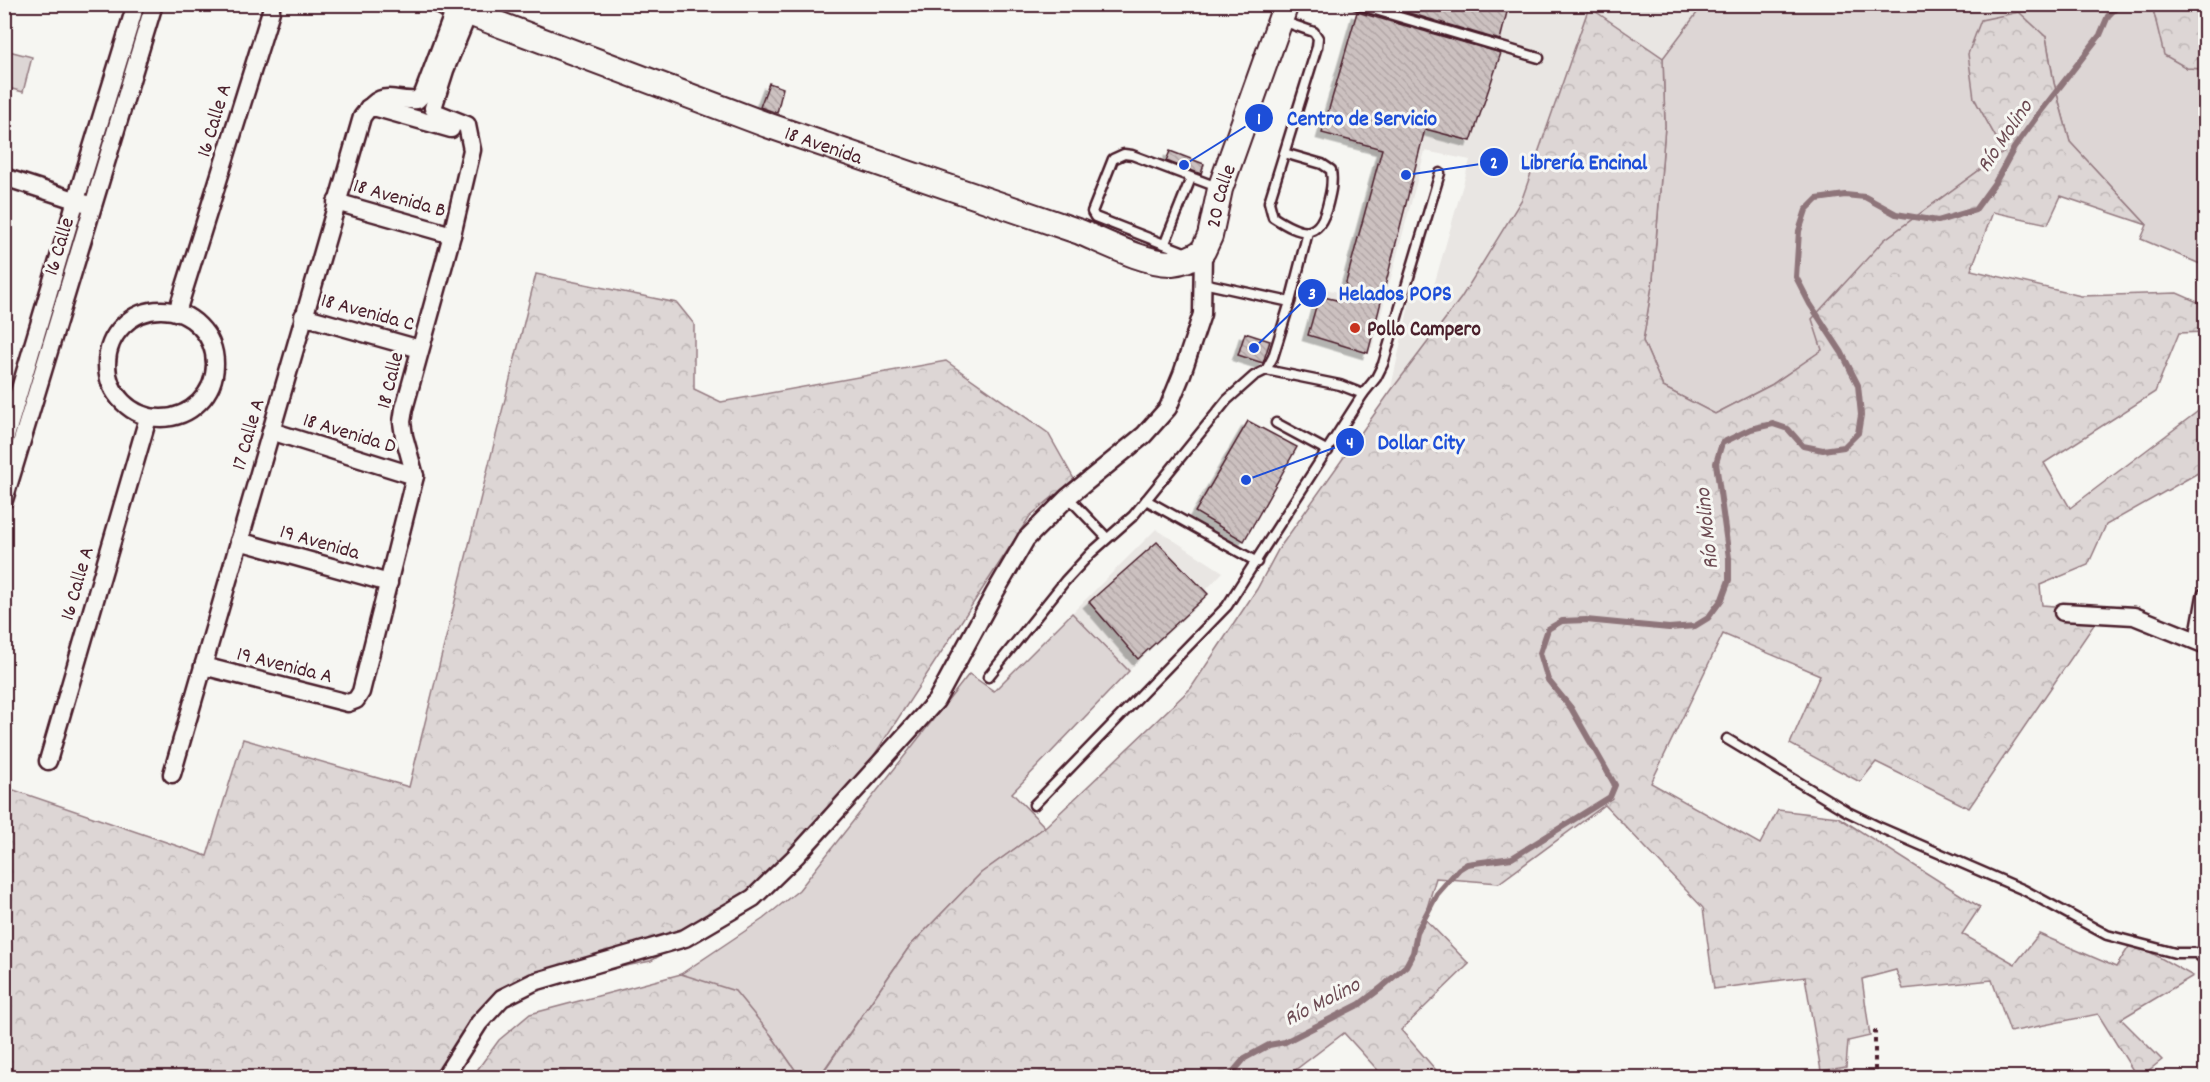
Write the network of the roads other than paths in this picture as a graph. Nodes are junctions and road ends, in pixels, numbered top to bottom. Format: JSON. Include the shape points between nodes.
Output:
{"nodes":[{"id":1,"x":136,"y":4,"type":"edge"},
{"id":2,"x":154,"y":4,"type":"edge"},
{"id":3,"x":1355,"y":4,"type":"edge"},
{"id":4,"x":273,"y":7,"type":"edge"},
{"id":5,"x":456,"y":9,"type":"edge"},
{"id":6,"x":1283,"y":13,"type":"edge"},
{"id":7,"x":1539,"y":58,"type":"dead end"},
{"id":8,"x":368,"y":108,"type":"junction"},
{"id":9,"x":471,"y":138,"type":"junction"},
{"id":10,"x":1284,"y":153,"type":"junction"},
{"id":11,"x":1440,"y":174,"type":"dead end"},
{"id":12,"x":4,"y":177,"type":"edge"},
{"id":13,"x":1191,"y":178,"type":"junction"},
{"id":14,"x":1220,"y":189,"type":"junction"},
{"id":15,"x":76,"y":200,"type":"junction"},
{"id":16,"x":336,"y":202,"type":"junction"},
{"id":17,"x":93,"y":207,"type":"junction"},
{"id":18,"x":1308,"y":232,"type":"junction"},
{"id":19,"x":452,"y":235,"type":"junction"},
{"id":20,"x":1165,"y":243,"type":"junction"},
{"id":21,"x":1199,"y":254,"type":"junction"},
{"id":22,"x":1203,"y":282,"type":"junction"},
{"id":23,"x":1290,"y":302,"type":"junction"},
{"id":24,"x":177,"y":312,"type":"junction"},
{"id":25,"x":303,"y":316,"type":"junction"},
{"id":26,"x":420,"y":349,"type":"junction"},
{"id":27,"x":1266,"y":370,"type":"junction"},
{"id":28,"x":1363,"y":394,"type":"junction"},
{"id":29,"x":15,"y":415,"type":"edge"},
{"id":30,"x":148,"y":418,"type":"junction"},
{"id":31,"x":1276,"y":423,"type":"dead end"},
{"id":32,"x":271,"y":431,"type":"junction"},
{"id":33,"x":4,"y":443,"type":"edge"},
{"id":34,"x":1328,"y":450,"type":"junction"},
{"id":35,"x":415,"y":476,"type":"junction"},
{"id":36,"x":1068,"y":497,"type":"junction"},
{"id":37,"x":4,"y":500,"type":"edge"},
{"id":38,"x":1146,"y":500,"type":"junction"},
{"id":39,"x":1107,"y":538,"type":"junction"},
{"id":40,"x":239,"y":541,"type":"junction"},
{"id":41,"x":1257,"y":562,"type":"junction"},
{"id":42,"x":389,"y":584,"type":"junction"},
{"id":43,"x":2205,"y":596,"type":"edge"},
{"id":44,"x":2063,"y":612,"type":"dead end"},
{"id":45,"x":2202,"y":643,"type":"edge"},
{"id":46,"x":203,"y":666,"type":"junction"},
{"id":47,"x":988,"y":677,"type":"dead end"},
{"id":48,"x":356,"y":700,"type":"joint"},
{"id":49,"x":1726,"y":739,"type":"dead end"},
{"id":50,"x":48,"y":761,"type":"dead end"},
{"id":51,"x":172,"y":774,"type":"dead end"},
{"id":52,"x":1034,"y":805,"type":"dead end"},
{"id":53,"x":2205,"y":961,"type":"edge"},
{"id":54,"x":444,"y":1077,"type":"edge"}],
"edges":[{"from":1,"to":15,"type":"street","name":"16 Calle"},
{"from":2,"to":17,"type":"street","name":"16 Calle"},
{"from":3,"to":7,"type":"lane"},
{"from":4,"to":24,"type":"street","name":"16 Calle A"},
{"from":5,"to":8,"type":"street","via":[[423,94],[417,100],[382,98]]},
{"from":5,"to":9,"type":"street","via":[[445,70],[433,108],[467,125]]},
{"from":5,"to":21,"type":"street","name":"18 Avenida","via":[[1130,253],[1172,263]]},
{"from":6,"to":10,"type":"lane","via":[[1318,38]]},
{"from":6,"to":14,"type":"street","name":"20 Calle"},
{"from":8,"to":9,"type":"street","via":[[420,118]]},
{"from":8,"to":16,"type":"street","name":"17 Calle A"},
{"from":9,"to":19,"type":"street","name":"18 Calle","via":[[472,150]]},
{"from":10,"to":18,"type":"lane","via":[[1269,202],[1273,217],[1286,226]]},
{"from":10,"to":18,"type":"lane","via":[[1331,170],[1333,182],[1322,222]]},
{"from":11,"to":28,"type":"lane","via":[[1383,364]]},
{"from":12,"to":15,"type":"street"},
{"from":13,"to":14,"type":"lane"},
{"from":13,"to":20,"type":"lane"},
{"from":13,"to":20,"type":"lane","via":[[1132,155],[1113,159],[1092,212]]},
{"from":14,"to":21,"type":"street","name":"20 Calle","via":[[1210,236]]},
{"from":15,"to":17,"type":"street"},
{"from":15,"to":29,"type":"street","name":"16 Calle"},
{"from":16,"to":19,"type":"street","name":"18 Avenida B"},
{"from":16,"to":25,"type":"street","name":"17 Calle A"},
{"from":17,"to":29,"type":"street","name":"16 Calle"},
{"from":18,"to":23,"type":"lane"},
{"from":19,"to":26,"type":"street","name":"18 Calle"},
{"from":20,"to":21,"type":"lane"},
{"from":21,"to":22,"type":"street"},
{"from":22,"to":23,"type":"lane"},
{"from":22,"to":36,"type":"street","via":[[1202,314],[1168,408],[1144,435]]},
{"from":23,"to":27,"type":"lane","via":[[1274,357]]},
{"from":24,"to":30,"type":"street","via":[[198,324],[211,343],[215,367],[209,390],[194,408],[172,418]]},
{"from":24,"to":30,"type":"street","via":[[155,310],[135,316],[118,330],[108,350],[107,372],[114,392],[128,408]]},
{"from":25,"to":26,"type":"street","name":"18 Avenida C"},
{"from":25,"to":32,"type":"street","name":"17 Calle A"},
{"from":26,"to":35,"type":"street","name":"18 Calle","via":[[402,422]]},
{"from":27,"to":28,"type":"lane"},
{"from":27,"to":38,"type":"lane","via":[[1227,400]]},
{"from":28,"to":34,"type":"lane"},
{"from":29,"to":33,"type":"street","name":"16 Calle"},
{"from":29,"to":37,"type":"street","name":"16 Calle"},
{"from":30,"to":50,"type":"street","name":"16 Calle A"},
{"from":31,"to":34,"type":"lane"},
{"from":32,"to":35,"type":"street","name":"18 Avenida D"},
{"from":32,"to":40,"type":"street","name":"17 Calle A"},
{"from":34,"to":41,"type":"lane"},
{"from":35,"to":42,"type":"street","name":"18 Calle"},
{"from":36,"to":39,"type":"lane"},
{"from":36,"to":54,"type":"street","via":[[1026,539],[936,701],[753,898],[685,938],[534,982],[502,998],[479,1023]]},
{"from":38,"to":39,"type":"lane"},
{"from":38,"to":41,"type":"lane"},
{"from":39,"to":47,"type":"lane","via":[[1065,581]]},
{"from":40,"to":42,"type":"street","name":"19 Avenida"},
{"from":40,"to":46,"type":"street","name":"17 Calle A"},
{"from":41,"to":52,"type":"lane","via":[[1227,606]]},
{"from":42,"to":48,"type":"street","name":"18 Calle"},
{"from":43,"to":45,"type":"street"},
{"from":44,"to":45,"type":"street","via":[[2134,616]]},
{"from":46,"to":48,"type":"street","name":"19 Avenida A","via":[[348,703]]},
{"from":46,"to":51,"type":"street","name":"17 Calle A"},
{"from":49,"to":53,"type":"lane","via":[[1848,812],[2024,890],[2107,934],[2175,953],[2196,953]]}]}
